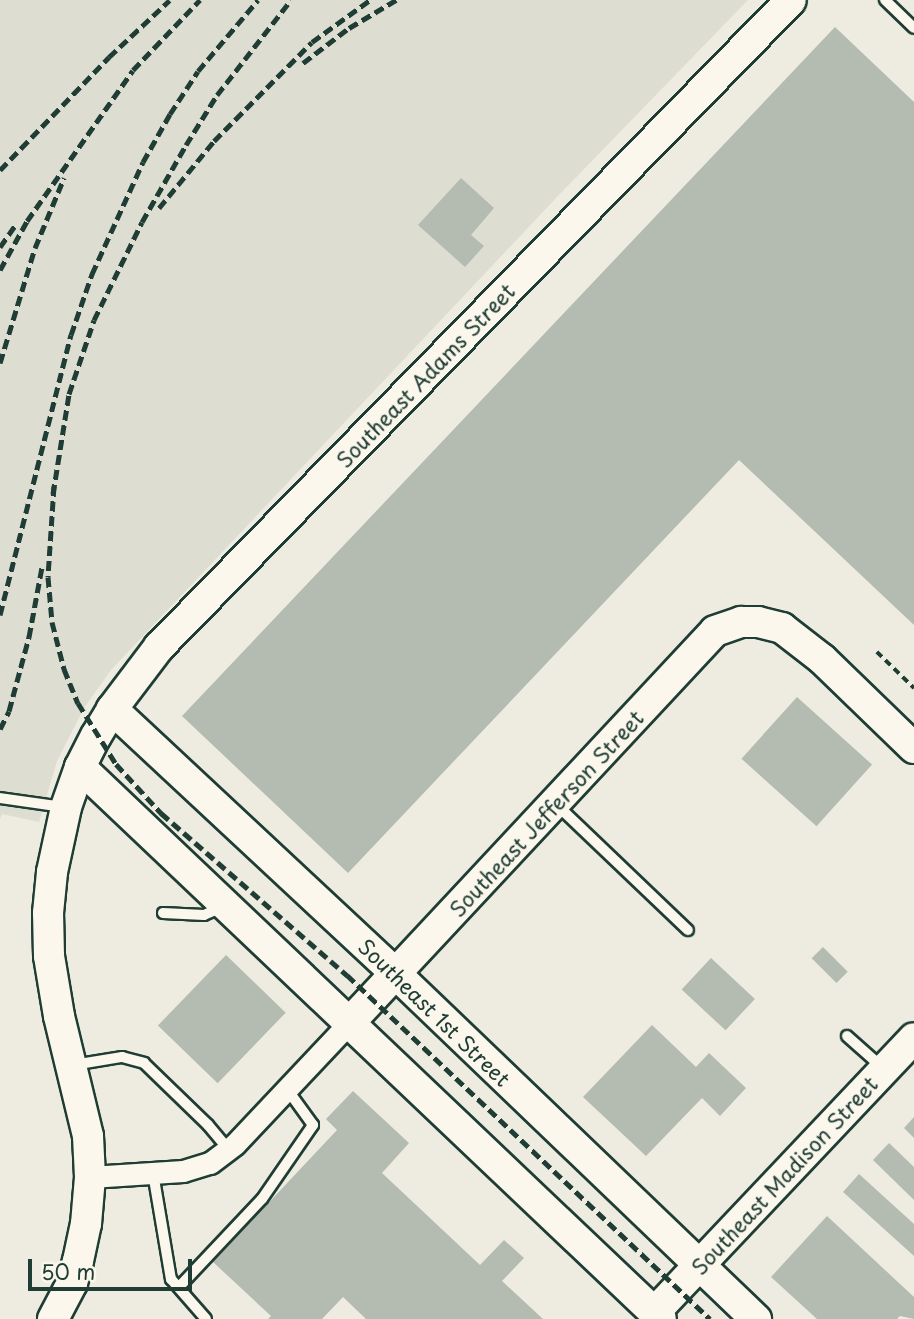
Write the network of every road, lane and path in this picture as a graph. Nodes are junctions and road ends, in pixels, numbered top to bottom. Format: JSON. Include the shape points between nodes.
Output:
{"nodes":[{"id":1,"x":791,"y":0,"type":"edge"},
{"id":2,"x":885,"y":0,"type":"edge"},
{"id":3,"x":914,"y":28,"type":"edge"},
{"id":4,"x":877,"y":652,"type":"dead end"},
{"id":5,"x":914,"y":688,"type":"edge"},
{"id":6,"x":112,"y":709,"type":"junction"},
{"id":7,"x":914,"y":748,"type":"edge"},
{"id":8,"x":80,"y":766,"type":"junction"},
{"id":9,"x":0,"y":798,"type":"edge"},
{"id":10,"x":555,"y":803,"type":"junction"},
{"id":11,"x":66,"y":807,"type":"junction"},
{"id":12,"x":228,"y":905,"type":"junction"},
{"id":13,"x":163,"y":913,"type":"dead end"},
{"id":14,"x":688,"y":930,"type":"dead end"},
{"id":15,"x":396,"y":974,"type":"junction"},
{"id":16,"x":351,"y":1021,"type":"junction"},
{"id":17,"x":847,"y":1036,"type":"dead end"},
{"id":18,"x":914,"y":1038,"type":"edge"},
{"id":19,"x":71,"y":1065,"type":"junction"},
{"id":20,"x":884,"y":1070,"type":"junction"},
{"id":21,"x":287,"y":1088,"type":"junction"},
{"id":22,"x":228,"y":1149,"type":"junction"},
{"id":23,"x":153,"y":1173,"type":"junction"},
{"id":24,"x":90,"y":1177,"type":"junction"},
{"id":25,"x":699,"y":1265,"type":"junction"},
{"id":26,"x":179,"y":1287,"type":"junction"},
{"id":27,"x":655,"y":1317,"type":"edge"},
{"id":28,"x":53,"y":1319,"type":"edge"},
{"id":29,"x":206,"y":1319,"type":"edge"},
{"id":30,"x":756,"y":1319,"type":"edge"}],
"edges":[{"from":1,"to":6,"type":"street","name":"Southeast Adams Street","via":[[159,648]]},
{"from":2,"to":3,"type":"lane"},
{"from":4,"to":5,"type":"path"},
{"from":6,"to":8,"type":"street","name":"Southeast Adams Street"},
{"from":6,"to":15,"type":"street","name":"Southeast 1st Street"},
{"from":7,"to":10,"type":"street","name":"Southeast Jefferson Street","via":[[797,637],[782,628],[750,622],[715,631]]},
{"from":8,"to":11,"type":"street","name":"Southeast Adams Street"},
{"from":8,"to":12,"type":"street"},
{"from":9,"to":11,"type":"lane"},
{"from":10,"to":14,"type":"lane"},
{"from":10,"to":15,"type":"street","name":"Southeast Jefferson Street"},
{"from":11,"to":19,"type":"street","name":"Southeast Adams Street","via":[[48,913],[49,956]]},
{"from":12,"to":13,"type":"lane","via":[[204,915]]},
{"from":12,"to":16,"type":"street"},
{"from":15,"to":16,"type":"street","name":"Southeast Jefferson Street"},
{"from":15,"to":25,"type":"street","name":"Southeast 1st Street"},
{"from":16,"to":21,"type":"street"},
{"from":16,"to":27,"type":"street"},
{"from":17,"to":20,"type":"lane"},
{"from":18,"to":20,"type":"street","name":"Southeast Madison Street"},
{"from":19,"to":22,"type":"lane","via":[[122,1057],[144,1063]]},
{"from":19,"to":24,"type":"street","name":"Southeast Adams Street","via":[[88,1136]]},
{"from":20,"to":25,"type":"street","name":"Southeast Madison Street"},
{"from":21,"to":22,"type":"street"},
{"from":21,"to":26,"type":"lane","via":[[313,1125],[262,1199]]},
{"from":22,"to":23,"type":"street","via":[[211,1163]]},
{"from":23,"to":24,"type":"street"},
{"from":23,"to":26,"type":"lane","via":[[171,1279]]},
{"from":24,"to":28,"type":"street","name":"Southeast Adams Street","via":[[78,1261]]},
{"from":25,"to":27,"type":"street","name":"Southeast Madison Street"},
{"from":25,"to":30,"type":"street","name":"Southeast 1st Street"},
{"from":26,"to":29,"type":"lane"}]}
